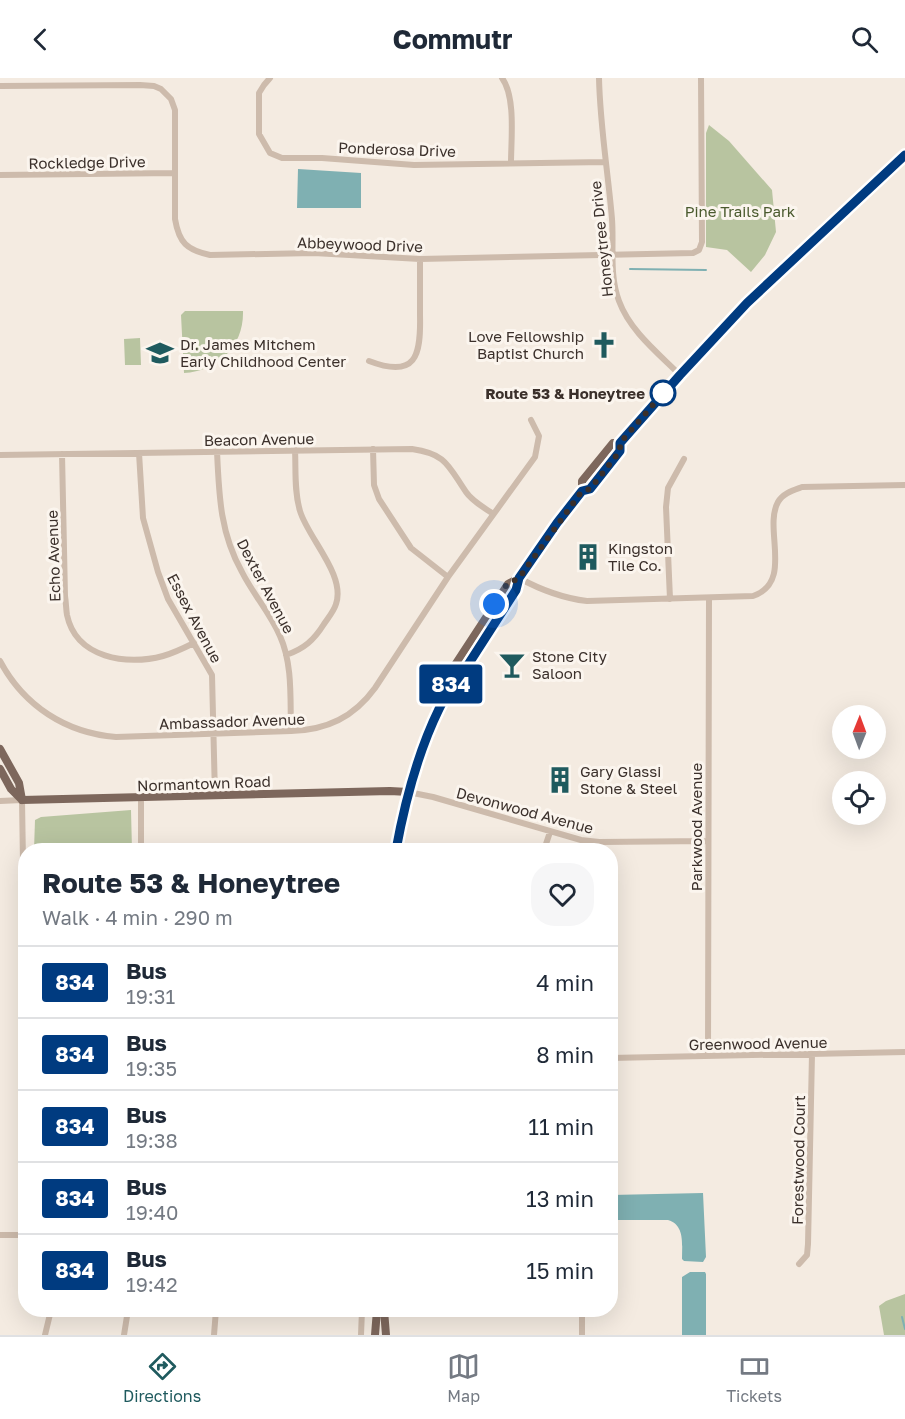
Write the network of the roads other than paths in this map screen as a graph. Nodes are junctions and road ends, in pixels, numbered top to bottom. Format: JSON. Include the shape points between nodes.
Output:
{"nodes":[{"id":1,"x":270,"y":78,"type":"edge"},
{"id":2,"x":502,"y":78,"type":"edge"},
{"id":3,"x":599,"y":78,"type":"edge"},
{"id":4,"x":701,"y":78,"type":"edge"},
{"id":5,"x":167,"y":81,"type":"dead end"},
{"id":6,"x":0,"y":86,"type":"edge"},
{"id":7,"x":161,"y":89,"type":"junction"},
{"id":8,"x":905,"y":155,"type":"edge"},
{"id":9,"x":605,"y":162,"type":"junction"},
{"id":10,"x":512,"y":163,"type":"junction"},
{"id":11,"x":175,"y":173,"type":"junction"},
{"id":12,"x":0,"y":176,"type":"edge"},
{"id":13,"x":612,"y":255,"type":"junction"},
{"id":14,"x":420,"y":259,"type":"junction"},
{"id":15,"x":369,"y":361,"type":"dead end"},
{"id":16,"x":680,"y":375,"type":"junction"},
{"id":17,"x":531,"y":420,"type":"dead end"},
{"id":18,"x":373,"y":449,"type":"junction"},
{"id":19,"x":295,"y":450,"type":"junction"},
{"id":20,"x":217,"y":451,"type":"junction"},
{"id":21,"x":139,"y":453,"type":"junction"},
{"id":22,"x":62,"y":454,"type":"junction"},
{"id":23,"x":0,"y":455,"type":"edge"},
{"id":24,"x":684,"y":459,"type":"dead end"},
{"id":25,"x":905,"y":485,"type":"edge"},
{"id":26,"x":492,"y":513,"type":"junction"},
{"id":27,"x":448,"y":577,"type":"junction"},
{"id":28,"x":519,"y":578,"type":"junction"},
{"id":29,"x":709,"y":598,"type":"junction"},
{"id":30,"x":670,"y":599,"type":"junction"},
{"id":31,"x":194,"y":643,"type":"junction"},
{"id":32,"x":286,"y":655,"type":"junction"},
{"id":33,"x":0,"y":661,"type":"edge"},
{"id":34,"x":291,"y":732,"type":"junction"},
{"id":35,"x":214,"y":734,"type":"junction"},
{"id":36,"x":0,"y":749,"type":"edge"},
{"id":37,"x":0,"y":769,"type":"edge"},
{"id":38,"x":408,"y":792,"type":"junction"},
{"id":39,"x":215,"y":796,"type":"junction"},
{"id":40,"x":141,"y":798,"type":"junction"},
{"id":41,"x":22,"y":800,"type":"junction"},
{"id":42,"x":0,"y":801,"type":"edge"},
{"id":43,"x":550,"y":832,"type":"junction"},
{"id":44,"x":708,"y":841,"type":"junction"},
{"id":45,"x":23,"y":843,"type":"edge"},
{"id":46,"x":141,"y":843,"type":"edge"},
{"id":47,"x":397,"y":843,"type":"edge"},
{"id":48,"x":546,"y":843,"type":"edge"},
{"id":49,"x":905,"y":1052,"type":"edge"},
{"id":50,"x":812,"y":1054,"type":"junction"},
{"id":51,"x":708,"y":1056,"type":"junction"},
{"id":52,"x":618,"y":1058,"type":"edge"},
{"id":53,"x":0,"y":1235,"type":"edge"},
{"id":54,"x":18,"y":1235,"type":"edge"},
{"id":55,"x":799,"y":1263,"type":"dead end"},
{"id":56,"x":49,"y":1317,"type":"edge"},
{"id":57,"x":127,"y":1317,"type":"edge"},
{"id":58,"x":215,"y":1317,"type":"edge"},
{"id":59,"x":362,"y":1317,"type":"edge"},
{"id":60,"x":376,"y":1317,"type":"edge"},
{"id":61,"x":385,"y":1317,"type":"edge"},
{"id":62,"x":582,"y":1317,"type":"edge"},
{"id":63,"x":45,"y":1335,"type":"edge"},
{"id":64,"x":124,"y":1335,"type":"edge"},
{"id":65,"x":214,"y":1335,"type":"edge"},
{"id":66,"x":362,"y":1335,"type":"edge"},
{"id":67,"x":375,"y":1335,"type":"edge"},
{"id":68,"x":386,"y":1335,"type":"edge"},
{"id":69,"x":582,"y":1335,"type":"edge"}],
"edges":[{"from":1,"to":10,"type":"street","name":"Ponderosa Drive","via":[[259,93],[259,135],[270,153],[282,158],[414,165]]},
{"from":2,"to":10,"type":"street","via":[[510,98]]},
{"from":3,"to":9,"type":"street","name":"Honeytree Drive"},
{"from":4,"to":13,"type":"street","name":"Abbeywood Drive","via":[[699,250]]},
{"from":5,"to":7,"type":"street"},
{"from":6,"to":7,"type":"street","via":[[140,85]]},
{"from":7,"to":11,"type":"street","name":"Abbeywood Drive","via":[[175,110]]},
{"from":8,"to":16,"type":"main road","via":[[761,290]]},
{"from":9,"to":10,"type":"street","name":"Ponderosa Drive"},
{"from":9,"to":13,"type":"street","name":"Honeytree Drive"},
{"from":11,"to":12,"type":"street","name":"Rockledge Drive"},
{"from":11,"to":14,"type":"street","name":"Abbeywood Drive","via":[[177,231],[184,244],[195,252]]},
{"from":13,"to":14,"type":"street","name":"Abbeywood Drive"},
{"from":13,"to":16,"type":"street","name":"Honeytree Drive","via":[[618,300],[626,316]]},
{"from":14,"to":15,"type":"street","via":[[419,351],[412,362],[400,368]]},
{"from":16,"to":28,"type":"main road","via":[[620,443],[620,451],[590,489],[582,491]]},
{"from":17,"to":26,"type":"street","name":"Ambassador Avenue","via":[[539,436],[535,457]]},
{"from":18,"to":19,"type":"street","name":"Beacon Avenue"},
{"from":18,"to":26,"type":"street","name":"Beacon Avenue","via":[[429,452],[443,460],[467,494]]},
{"from":18,"to":27,"type":"street","via":[[374,485],[379,499],[411,548]]},
{"from":19,"to":20,"type":"street","name":"Beacon Avenue"},
{"from":19,"to":32,"type":"street","via":[[300,510],[336,582],[337,596],[314,638]]},
{"from":20,"to":21,"type":"street","name":"Beacon Avenue"},
{"from":20,"to":32,"type":"street","name":"Dexter Avenue","via":[[221,513],[228,540],[280,636]]},
{"from":21,"to":22,"type":"street","name":"Beacon Avenue"},
{"from":21,"to":31,"type":"street","name":"Essex Avenue","via":[[143,518],[150,548],[168,599]]},
{"from":22,"to":23,"type":"street","name":"Beacon Avenue"},
{"from":22,"to":31,"type":"street","name":"Echo Avenue","via":[[65,596],[74,633],[94,651],[116,658],[160,657]]},
{"from":24,"to":30,"type":"street","via":[[668,488],[666,507]]},
{"from":25,"to":29,"type":"street","via":[[802,487],[790,491],[778,501],[775,514],[775,569],[771,582],[753,596]]},
{"from":26,"to":27,"type":"street","name":"Ambassador Avenue"},
{"from":27,"to":34,"type":"street","name":"Ambassador Avenue","via":[[366,701],[331,725]]},
{"from":28,"to":30,"type":"street","via":[[567,599]]},
{"from":28,"to":38,"type":"main road","via":[[516,590],[464,671],[454,679],[429,730]]},
{"from":29,"to":30,"type":"street"},
{"from":29,"to":44,"type":"street","name":"Parkwood Avenue"},
{"from":31,"to":35,"type":"street","name":"Essex Avenue","via":[[212,675]]},
{"from":32,"to":34,"type":"street","name":"Dexter Avenue"},
{"from":33,"to":35,"type":"street","name":"Ambassador Avenue","via":[[35,705],[80,730],[116,737]]},
{"from":34,"to":35,"type":"street","name":"Ambassador Avenue"},
{"from":35,"to":39,"type":"street","name":"Essex Avenue"},
{"from":36,"to":41,"type":"main road","via":[[19,783]]},
{"from":37,"to":41,"type":"main road"},
{"from":38,"to":39,"type":"main road","name":"Normantown Road"},
{"from":38,"to":43,"type":"street","name":"Devonwood Avenue"},
{"from":38,"to":47,"type":"main road"},
{"from":39,"to":40,"type":"main road","name":"Normantown Road"},
{"from":40,"to":41,"type":"main road","name":"Normantown Road"},
{"from":40,"to":46,"type":"street"},
{"from":41,"to":42,"type":"street","name":"Normantown Road"},
{"from":41,"to":45,"type":"street"},
{"from":43,"to":44,"type":"street","name":"Devonwood Avenue","via":[[599,842]]},
{"from":43,"to":48,"type":"street"},
{"from":44,"to":51,"type":"street","name":"Parkwood Avenue"},
{"from":49,"to":50,"type":"street","name":"Greenwood Avenue"},
{"from":50,"to":51,"type":"street","name":"Greenwood Avenue"},
{"from":50,"to":55,"type":"street","name":"Forestwood Court","via":[[808,1244],[807,1255]]},
{"from":51,"to":52,"type":"street","name":"Greenwood Avenue"},
{"from":53,"to":54,"type":"street"},
{"from":56,"to":63,"type":"street"},
{"from":57,"to":64,"type":"street"},
{"from":58,"to":65,"type":"street"},
{"from":59,"to":66,"type":"street"},
{"from":60,"to":67,"type":"main road"},
{"from":61,"to":68,"type":"main road"},
{"from":62,"to":69,"type":"street"}]}
